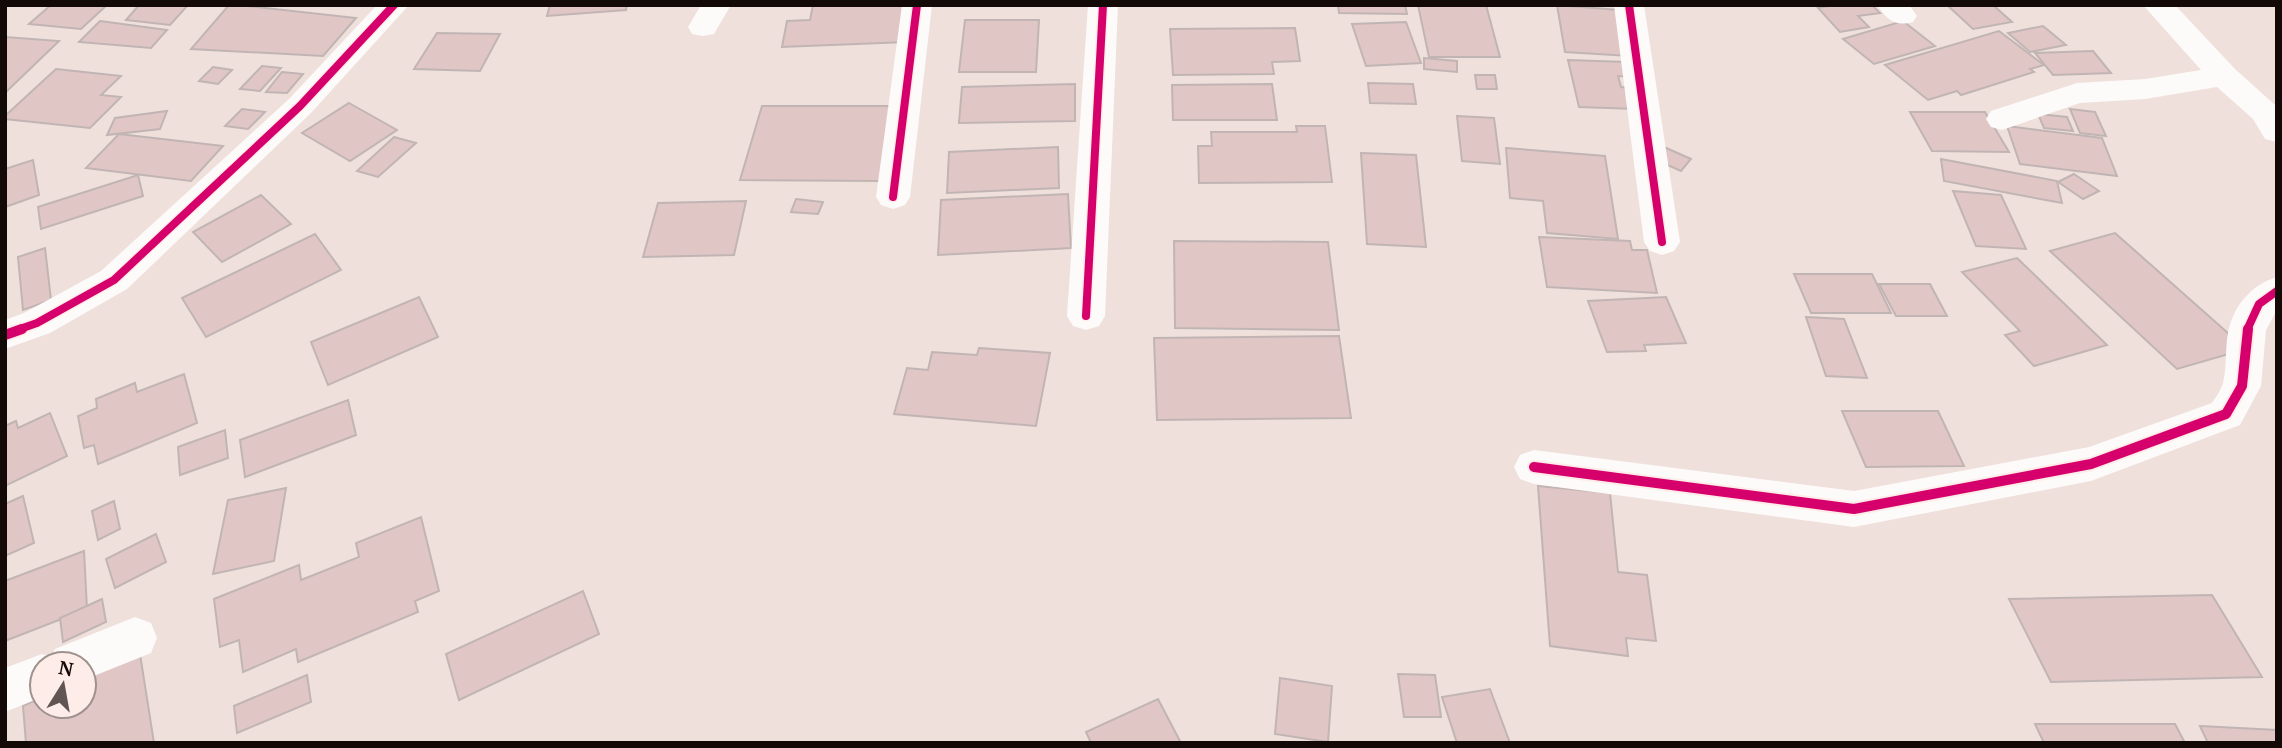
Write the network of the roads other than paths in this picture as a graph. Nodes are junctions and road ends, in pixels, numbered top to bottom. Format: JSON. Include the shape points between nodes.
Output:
{"nodes":[{"id":1,"x":394,"y":5,"type":"edge"},
{"id":2,"x":917,"y":5,"type":"edge"},
{"id":3,"x":1102,"y":5,"type":"edge"},
{"id":4,"x":1629,"y":5,"type":"edge"},
{"id":5,"x":2158,"y":5,"type":"edge"},
{"id":6,"x":2224,"y":76,"type":"junction"},
{"id":7,"x":2272,"y":118,"type":"edge"},
{"id":8,"x":2001,"y":119,"type":"dead end"},
{"id":9,"x":893,"y":197,"type":"dead end"},
{"id":10,"x":1662,"y":242,"type":"dead end"},
{"id":11,"x":2277,"y":291,"type":"edge"},
{"id":12,"x":1086,"y":316,"type":"dead end"},
{"id":13,"x":5,"y":335,"type":"edge"},
{"id":14,"x":1534,"y":467,"type":"dead end"},
{"id":15,"x":135,"y":638,"type":"dead end"},
{"id":16,"x":98,"y":653,"type":"edge"},
{"id":17,"x":28,"y":681,"type":"edge"},
{"id":18,"x":5,"y":690,"type":"edge"}],
"edges":[{"from":1,"to":13,"type":"street","via":[[300,106],[114,280],[37,323]]},
{"from":2,"to":9,"type":"street"},
{"from":3,"to":12,"type":"street"},
{"from":4,"to":10,"type":"street"},
{"from":5,"to":6,"type":"street"},
{"from":6,"to":7,"type":"street"},
{"from":6,"to":8,"type":"street","via":[[2145,89],[2077,93]]},
{"from":11,"to":14,"type":"street","via":[[2259,304],[2251,321],[2242,386],[2226,414],[2091,464],[1854,509]]},
{"from":15,"to":16,"type":"street"},
{"from":17,"to":18,"type":"street"}]}
